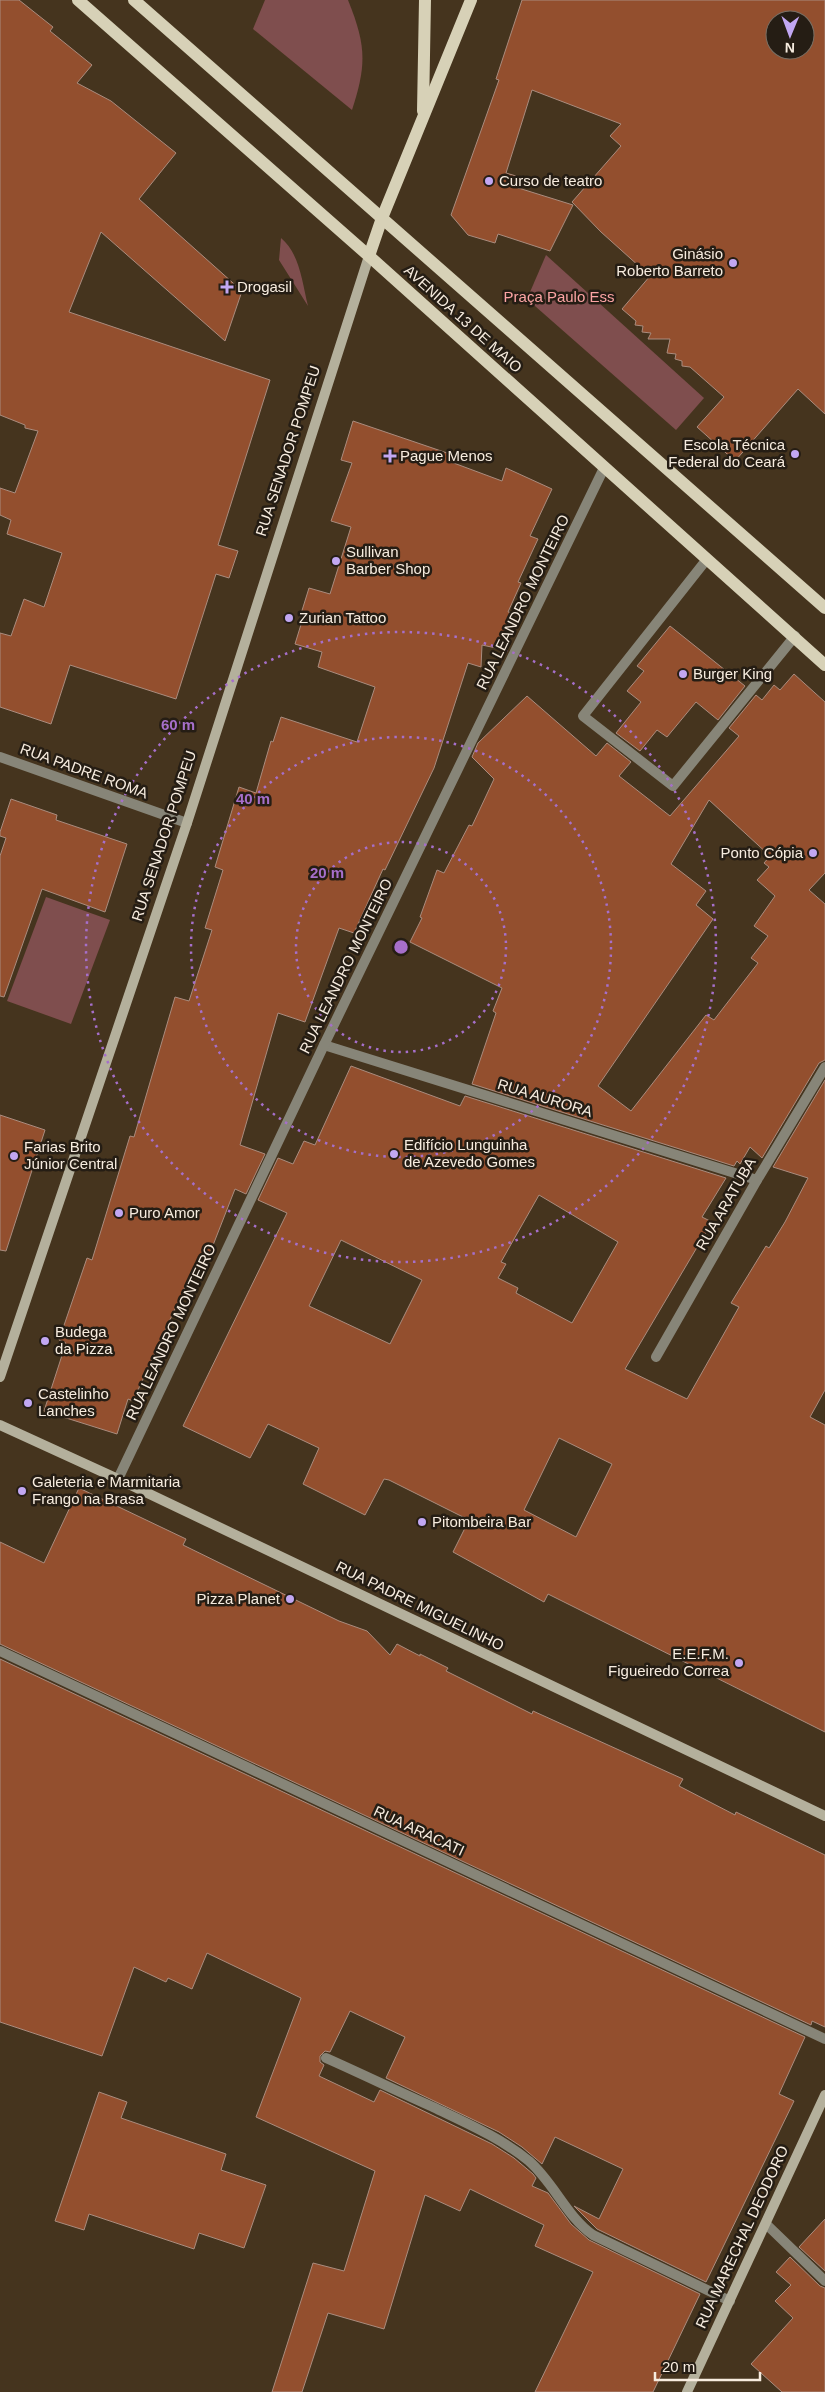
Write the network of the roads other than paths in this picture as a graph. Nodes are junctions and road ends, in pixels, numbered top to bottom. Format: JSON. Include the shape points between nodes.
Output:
{"nodes":[{"id":1,"x":78,"y":0,"type":"edge"},
{"id":2,"x":134,"y":0,"type":"edge"},
{"id":3,"x":425,"y":0,"type":"edge"},
{"id":4,"x":471,"y":0,"type":"edge"},
{"id":5,"x":423,"y":118,"type":"junction"},
{"id":6,"x":382,"y":218,"type":"junction"},
{"id":7,"x":369,"y":256,"type":"junction"},
{"id":8,"x":604,"y":468,"type":"junction"},
{"id":9,"x":708,"y":559,"type":"junction"},
{"id":10,"x":825,"y":608,"type":"edge"},
{"id":11,"x":795,"y":636,"type":"junction"},
{"id":12,"x":825,"y":664,"type":"edge"},
{"id":13,"x":0,"y":757,"type":"edge"},
{"id":14,"x":187,"y":823,"type":"junction"},
{"id":15,"x":324,"y":1044,"type":"junction"},
{"id":16,"x":825,"y":1067,"type":"edge"},
{"id":17,"x":757,"y":1180,"type":"junction"},
{"id":18,"x":656,"y":1357,"type":"dead end"},
{"id":19,"x":0,"y":1377,"type":"edge"},
{"id":20,"x":0,"y":1425,"type":"edge"},
{"id":21,"x":118,"y":1479,"type":"junction"},
{"id":22,"x":0,"y":1651,"type":"edge"},
{"id":23,"x":825,"y":1816,"type":"edge"},
{"id":24,"x":825,"y":2039,"type":"edge"},
{"id":25,"x":326,"y":2058,"type":"dead end"},
{"id":26,"x":825,"y":2095,"type":"edge"},
{"id":27,"x":766,"y":2224,"type":"junction"},
{"id":28,"x":825,"y":2281,"type":"edge"},
{"id":29,"x":730,"y":2300,"type":"junction"},
{"id":30,"x":687,"y":2392,"type":"edge"}],
"edges":[{"from":1,"to":7,"type":"main road","name":"AVENIDA 13 DE MAIO"},
{"from":2,"to":6,"type":"main road","name":"AVENIDA 13 DE MAIO"},
{"from":3,"to":5,"type":"main road"},
{"from":4,"to":5,"type":"main road","name":"RUA SENADOR POMPEU"},
{"from":5,"to":6,"type":"main road","name":"RUA SENADOR POMPEU"},
{"from":6,"to":7,"type":"main road","name":"RUA SENADOR POMPEU"},
{"from":6,"to":10,"type":"main road","name":"AVENIDA 13 DE MAIO"},
{"from":7,"to":8,"type":"main road","name":"AVENIDA 13 DE MAIO"},
{"from":7,"to":14,"type":"street","name":"RUA SENADOR POMPEU"},
{"from":8,"to":9,"type":"main road","name":"AVENIDA 13 DE MAIO"},
{"from":8,"to":15,"type":"street","name":"RUA LEANDRO MONTEIRO"},
{"from":9,"to":11,"type":"main road","name":"AVENIDA 13 DE MAIO"},
{"from":9,"to":11,"type":"street","via":[[583,716],[673,786]]},
{"from":11,"to":12,"type":"main road","name":"AVENIDA 13 DE MAIO"},
{"from":13,"to":14,"type":"street","name":"RUA PADRE ROMA"},
{"from":14,"to":19,"type":"street","name":"RUA SENADOR POMPEU"},
{"from":15,"to":17,"type":"street","name":"RUA AURORA"},
{"from":15,"to":21,"type":"street","name":"RUA LEANDRO MONTEIRO"},
{"from":16,"to":17,"type":"street","name":"RUA ARATUBA"},
{"from":17,"to":18,"type":"street","name":"RUA ARATUBA"},
{"from":20,"to":21,"type":"street","name":"RUA PADRE MIGUELINHO"},
{"from":21,"to":23,"type":"street","name":"RUA PADRE MIGUELINHO"},
{"from":22,"to":24,"type":"street","name":"RUA ARACATI"},
{"from":25,"to":29,"type":"street","via":[[501,2142],[529,2161],[552,2186],[581,2227]]},
{"from":26,"to":27,"type":"street","name":"RUA MARECHAL DEODORO"},
{"from":27,"to":28,"type":"street"},
{"from":27,"to":29,"type":"street","name":"RUA MARECHAL DEODORO"},
{"from":29,"to":30,"type":"street","name":"RUA MARECHAL DEODORO"}]}
